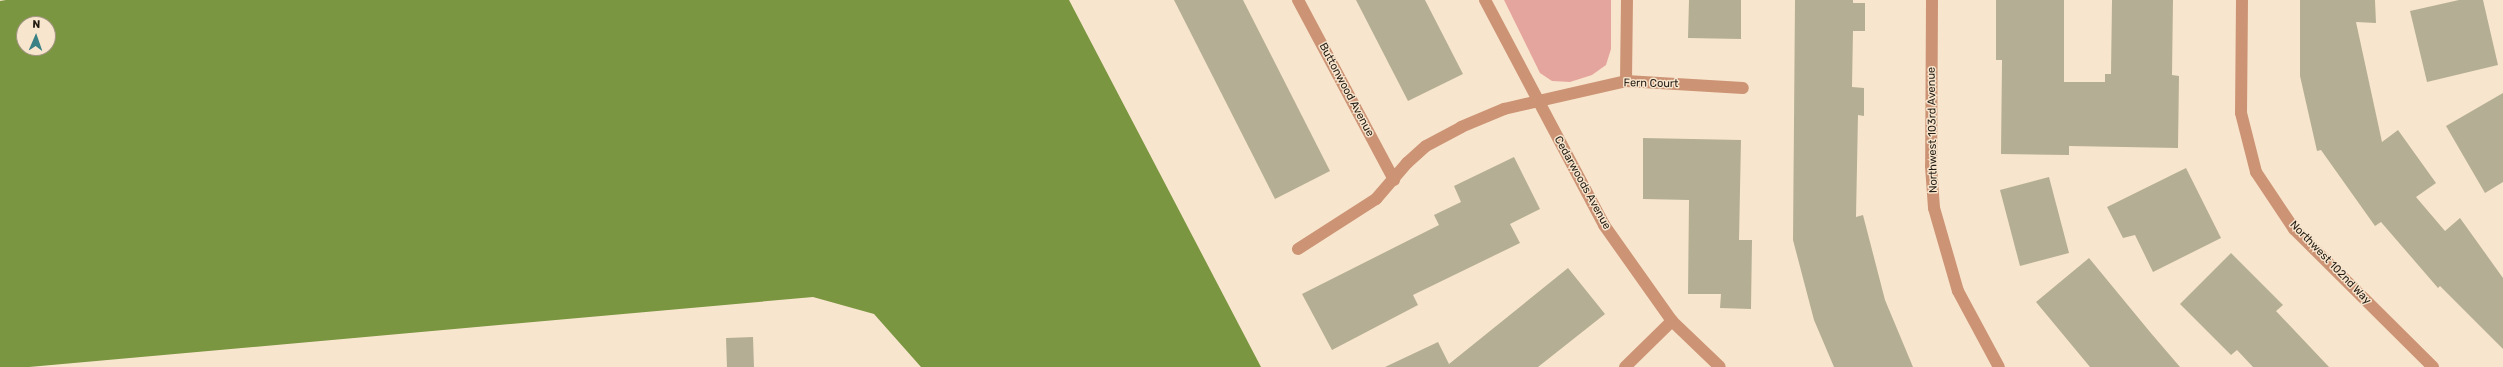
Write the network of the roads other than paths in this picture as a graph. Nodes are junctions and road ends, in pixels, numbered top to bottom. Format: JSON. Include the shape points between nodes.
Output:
{"nodes":[{"id":1,"x":1298,"y":0,"type":"edge"},
{"id":2,"x":1485,"y":0,"type":"edge"},
{"id":3,"x":1627,"y":0,"type":"edge"},
{"id":4,"x":1932,"y":0,"type":"edge"},
{"id":5,"x":2242,"y":0,"type":"edge"},
{"id":6,"x":1626,"y":81,"type":"junction"},
{"id":7,"x":1743,"y":88,"type":"dead end"},
{"id":8,"x":1537,"y":101,"type":"junction"},
{"id":9,"x":1394,"y":180,"type":"junction"},
{"id":10,"x":1298,"y":249,"type":"dead end"},
{"id":11,"x":1672,"y":321,"type":"junction"},
{"id":12,"x":1625,"y":367,"type":"edge"},
{"id":13,"x":1720,"y":367,"type":"edge"},
{"id":14,"x":1999,"y":367,"type":"edge"},
{"id":15,"x":2433,"y":367,"type":"edge"}],
"edges":[{"from":1,"to":9,"type":"street","name":"Buttonwood Avenue"},
{"from":2,"to":8,"type":"street","name":"Cedarwoods Avenue"},
{"from":3,"to":6,"type":"street"},
{"from":4,"to":14,"type":"street","name":"Northwest 103rd Avenue","via":[[1931,166],[1934,208],[1958,291]]},
{"from":5,"to":15,"type":"street","name":"Northwest 102nd Way","via":[[2241,113],[2256,172],[2294,229]]},
{"from":6,"to":7,"type":"street","name":"Fern Court"},
{"from":6,"to":8,"type":"street","name":"Fern Court"},
{"from":8,"to":9,"type":"street","name":"Fern Court","via":[[1504,109],[1461,127],[1426,146],[1407,163]]},
{"from":8,"to":11,"type":"street","name":"Cedarwoods Avenue","via":[[1604,225]]},
{"from":9,"to":10,"type":"street","name":"Fern Court","via":[[1376,199]]},
{"from":11,"to":12,"type":"street"},
{"from":11,"to":13,"type":"street","name":"Cedarwoods Avenue"}]}
